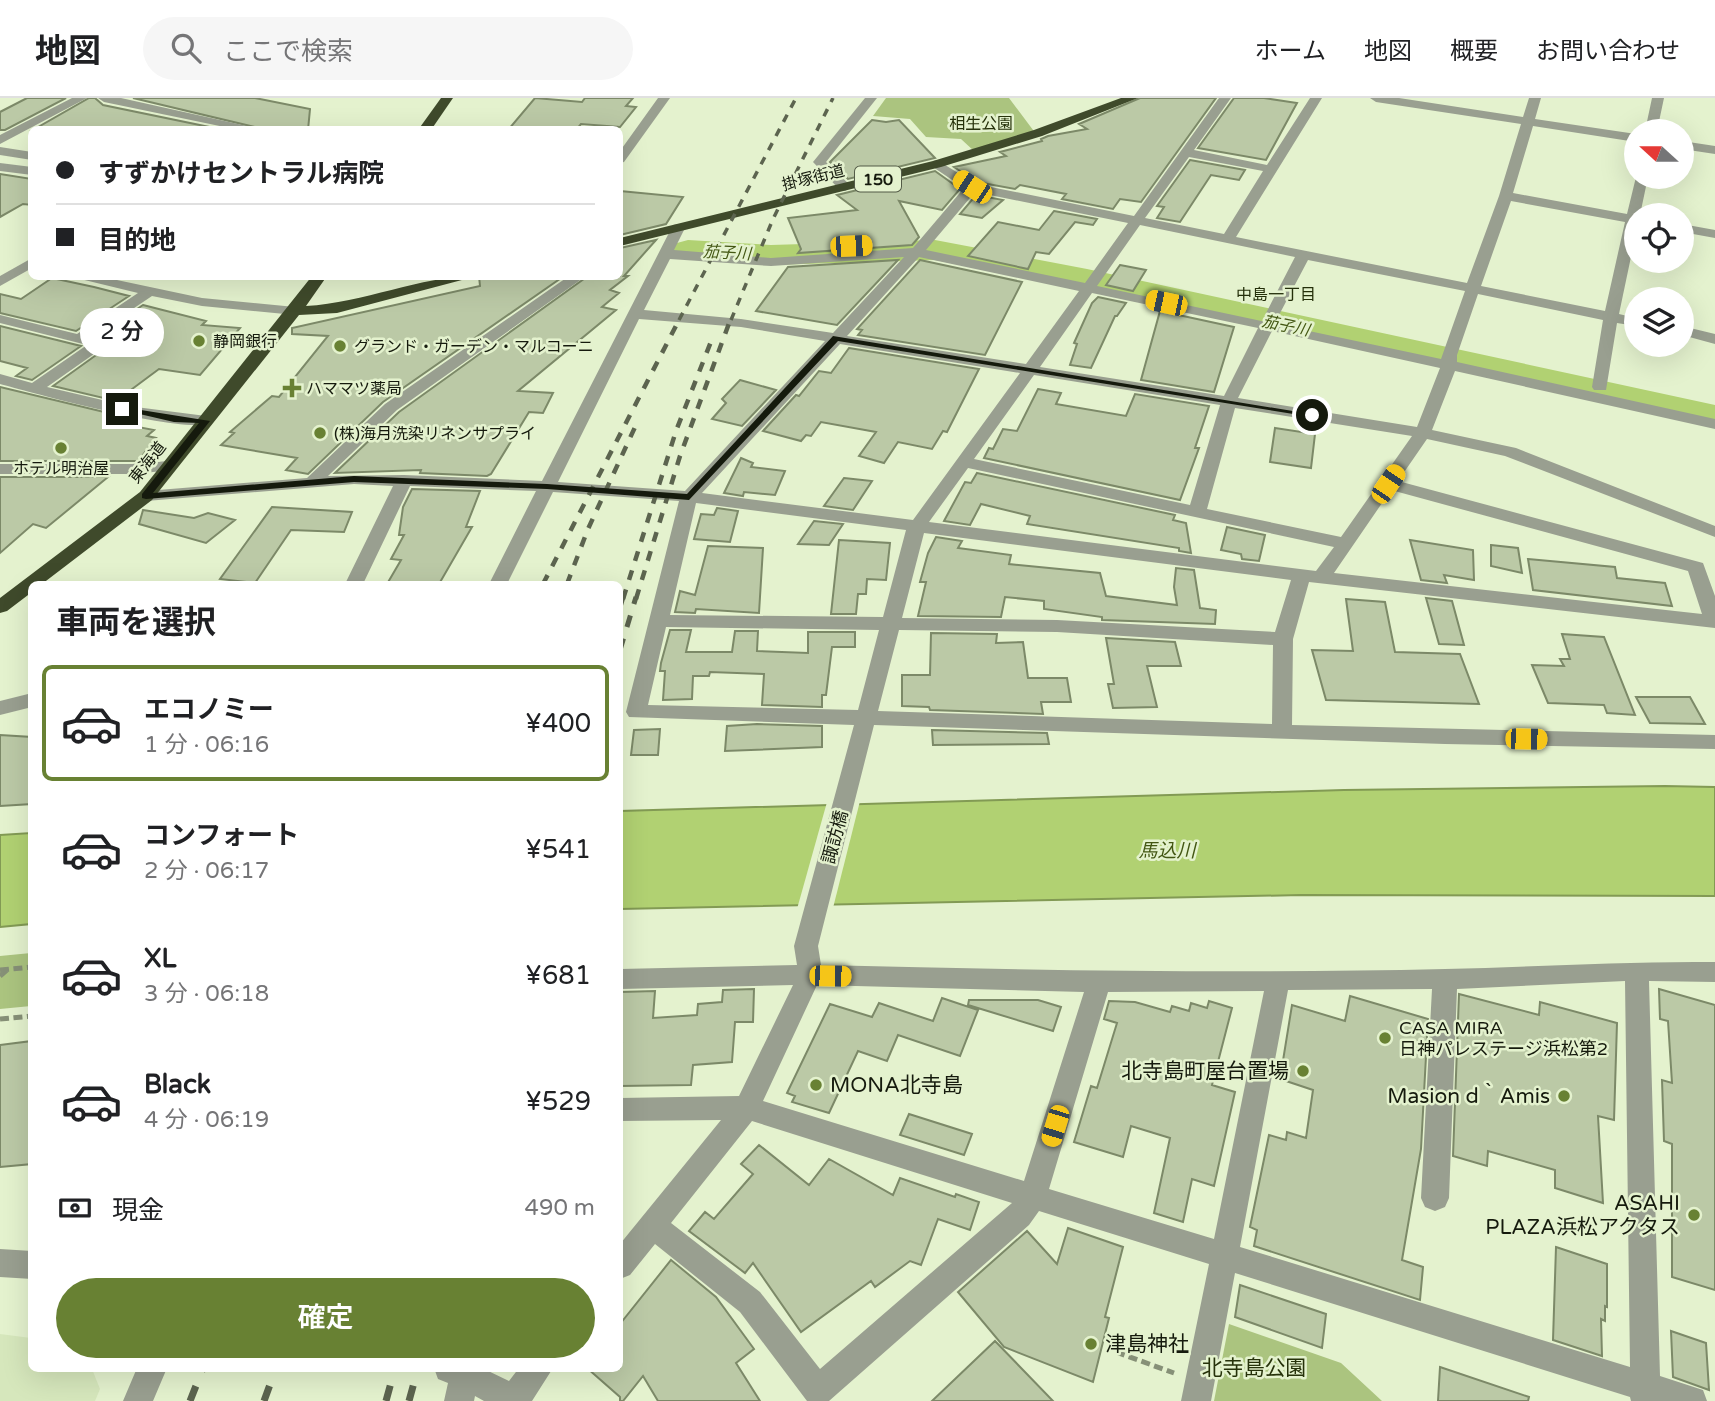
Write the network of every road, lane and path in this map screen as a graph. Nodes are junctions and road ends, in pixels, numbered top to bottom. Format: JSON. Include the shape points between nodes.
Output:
{"nodes":[{"id":1,"x":81,"y":98,"type":"edge"},
{"id":2,"x":104,"y":98,"type":"edge"},
{"id":3,"x":447,"y":98,"type":"edge"},
{"id":4,"x":664,"y":98,"type":"edge"},
{"id":5,"x":871,"y":98,"type":"edge"},
{"id":6,"x":1132,"y":98,"type":"edge"},
{"id":7,"x":1225,"y":98,"type":"edge"},
{"id":8,"x":1316,"y":98,"type":"edge"},
{"id":9,"x":1382,"y":98,"type":"edge"},
{"id":10,"x":1535,"y":98,"type":"edge"},
{"id":11,"x":1658,"y":98,"type":"edge"},
{"id":12,"x":1654,"y":119,"type":"edge"},
{"id":13,"x":1527,"y":120,"type":"junction"},
{"id":14,"x":28,"y":126,"type":"edge"},
{"id":15,"x":28,"y":126,"type":"edge"},
{"id":16,"x":237,"y":126,"type":"edge"},
{"id":17,"x":427,"y":126,"type":"edge"},
{"id":18,"x":1624,"y":136,"type":"edge"},
{"id":19,"x":0,"y":141,"type":"edge"},
{"id":20,"x":1694,"y":147,"type":"edge"},
{"id":21,"x":1715,"y":150,"type":"edge"},
{"id":22,"x":0,"y":151,"type":"edge"},
{"id":23,"x":1187,"y":153,"type":"junction"},
{"id":24,"x":28,"y":155,"type":"edge"},
{"id":25,"x":623,"y":155,"type":"edge"},
{"id":26,"x":937,"y":164,"type":"junction"},
{"id":27,"x":0,"y":167,"type":"edge"},
{"id":28,"x":1271,"y":169,"type":"junction"},
{"id":29,"x":28,"y":170,"type":"edge"},
{"id":30,"x":845,"y":187,"type":"junction"},
{"id":31,"x":972,"y":187,"type":"junction"},
{"id":32,"x":1506,"y":196,"type":"junction"},
{"id":33,"x":1624,"y":218,"type":"edge"},
{"id":34,"x":1135,"y":220,"type":"junction"},
{"id":35,"x":678,"y":228,"type":"junction"},
{"id":36,"x":1694,"y":230,"type":"edge"},
{"id":37,"x":1715,"y":234,"type":"edge"},
{"id":38,"x":1228,"y":239,"type":"junction"},
{"id":39,"x":623,"y":244,"type":"edge"},
{"id":40,"x":920,"y":247,"type":"junction"},
{"id":41,"x":667,"y":249,"type":"junction"},
{"id":42,"x":1304,"y":254,"type":"junction"},
{"id":43,"x":0,"y":261,"type":"edge"},
{"id":44,"x":1624,"y":264,"type":"edge"},
{"id":45,"x":28,"y":265,"type":"edge"},
{"id":46,"x":28,"y":266,"type":"edge"},
{"id":47,"x":94,"y":280,"type":"edge"},
{"id":48,"x":317,"y":280,"type":"edge"},
{"id":49,"x":454,"y":280,"type":"edge"},
{"id":50,"x":573,"y":280,"type":"edge"},
{"id":51,"x":0,"y":282,"type":"edge"},
{"id":52,"x":1095,"y":282,"type":"junction"},
{"id":53,"x":1472,"y":288,"type":"junction"},
{"id":54,"x":149,"y":292,"type":"junction"},
{"id":55,"x":295,"y":311,"type":"junction"},
{"id":56,"x":633,"y":314,"type":"junction"},
{"id":57,"x":1611,"y":316,"type":"junction"},
{"id":58,"x":0,"y":319,"type":"edge"},
{"id":59,"x":1624,"y":319,"type":"edge"},
{"id":60,"x":1269,"y":320,"type":"junction"},
{"id":61,"x":1694,"y":334,"type":"edge"},
{"id":62,"x":836,"y":338,"type":"junction"},
{"id":63,"x":79,"y":339,"type":"junction"},
{"id":64,"x":1715,"y":339,"type":"edge"},
{"id":65,"x":1449,"y":360,"type":"junction"},
{"id":66,"x":1032,"y":370,"type":"junction"},
{"id":67,"x":0,"y":379,"type":"edge"},
{"id":68,"x":1600,"y":387,"type":"junction"},
{"id":69,"x":36,"y":388,"type":"junction"},
{"id":70,"x":1229,"y":401,"type":"junction"},
{"id":71,"x":1715,"y":412,"type":"edge"},
{"id":72,"x":205,"y":421,"type":"junction"},
{"id":73,"x":1715,"y":424,"type":"edge"},
{"id":74,"x":1423,"y":433,"type":"junction"},
{"id":75,"x":963,"y":461,"type":"junction"},
{"id":76,"x":168,"y":466,"type":"junction"},
{"id":77,"x":0,"y":469,"type":"edge"},
{"id":78,"x":404,"y":480,"type":"junction"},
{"id":79,"x":311,"y":483,"type":"junction"},
{"id":80,"x":1388,"y":484,"type":"junction"},
{"id":81,"x":547,"y":486,"type":"junction"},
{"id":82,"x":146,"y":496,"type":"junction"},
{"id":83,"x":689,"y":497,"type":"junction"},
{"id":84,"x":1197,"y":513,"type":"junction"},
{"id":85,"x":916,"y":528,"type":"junction"},
{"id":86,"x":1715,"y":532,"type":"edge"},
{"id":87,"x":1343,"y":543,"type":"junction"},
{"id":88,"x":1312,"y":577,"type":"junction"},
{"id":89,"x":34,"y":581,"type":"edge"},
{"id":90,"x":355,"y":581,"type":"edge"},
{"id":91,"x":500,"y":581,"type":"edge"},
{"id":92,"x":28,"y":586,"type":"edge"},
{"id":93,"x":0,"y":607,"type":"edge"},
{"id":94,"x":660,"y":621,"type":"junction"},
{"id":95,"x":1714,"y":622,"type":"edge"},
{"id":96,"x":891,"y":624,"type":"junction"},
{"id":97,"x":1283,"y":639,"type":"junction"},
{"id":98,"x":28,"y":700,"type":"edge"},
{"id":99,"x":0,"y":708,"type":"edge"},
{"id":100,"x":866,"y":722,"type":"junction"},
{"id":101,"x":1282,"y":732,"type":"junction"},
{"id":102,"x":1715,"y":742,"type":"edge"},
{"id":103,"x":28,"y":967,"type":"edge"},
{"id":104,"x":9,"y":969,"type":"junction"},
{"id":105,"x":0,"y":970,"type":"edge"},
{"id":106,"x":1637,"y":971,"type":"junction"},
{"id":107,"x":1715,"y":972,"type":"edge"},
{"id":108,"x":810,"y":975,"type":"junction"},
{"id":109,"x":0,"y":976,"type":"edge"},
{"id":110,"x":623,"y":979,"type":"edge"},
{"id":111,"x":1445,"y":979,"type":"junction"},
{"id":112,"x":1278,"y":981,"type":"junction"},
{"id":113,"x":1099,"y":982,"type":"junction"},
{"id":114,"x":28,"y":1016,"type":"edge"},
{"id":115,"x":0,"y":1019,"type":"edge"},
{"id":116,"x":747,"y":1108,"type":"junction"},
{"id":117,"x":623,"y":1109,"type":"edge"},
{"id":118,"x":1033,"y":1197,"type":"junction"},
{"id":119,"x":1435,"y":1198,"type":"dead end"},
{"id":120,"x":652,"y":1224,"type":"junction"},
{"id":121,"x":1225,"y":1257,"type":"junction"},
{"id":122,"x":623,"y":1261,"type":"edge"},
{"id":123,"x":0,"y":1263,"type":"edge"},
{"id":124,"x":28,"y":1265,"type":"edge"},
{"id":125,"x":1116,"y":1352,"type":"dead end"},
{"id":126,"x":150,"y":1372,"type":"edge"},
{"id":127,"x":535,"y":1372,"type":"edge"},
{"id":128,"x":460,"y":1378,"type":"edge"},
{"id":129,"x":1198,"y":1391,"type":"edge"},
{"id":130,"x":1645,"y":1394,"type":"edge"},
{"id":131,"x":515,"y":1400,"type":"edge"},
{"id":132,"x":138,"y":1401,"type":"edge"},
{"id":133,"x":1692,"y":1401,"type":"edge"}],
"edges":[{"from":1,"to":15,"type":"street"},
{"from":2,"to":16,"type":"street"},
{"from":3,"to":17,"type":"highway"},
{"from":4,"to":25,"type":"street"},
{"from":5,"to":30,"type":"street","via":[[819,162]]},
{"from":6,"to":26,"type":"highway","name":"掛塚街道","number":"150"},
{"from":7,"to":23,"type":"street"},
{"from":8,"to":28,"type":"street"},
{"from":9,"to":13,"type":"street"},
{"from":10,"to":13,"type":"street"},
{"from":11,"to":12,"type":"street"},
{"from":13,"to":18,"type":"street"},
{"from":13,"to":32,"type":"street"},
{"from":14,"to":19,"type":"street"},
{"from":20,"to":21,"type":"street"},
{"from":22,"to":24,"type":"street"},
{"from":23,"to":28,"type":"street"},
{"from":23,"to":34,"type":"street"},
{"from":26,"to":30,"type":"highway","name":"掛塚街道","number":"150"},
{"from":26,"to":31,"type":"street"},
{"from":27,"to":29,"type":"street"},
{"from":28,"to":38,"type":"street"},
{"from":30,"to":35,"type":"highway","name":"掛塚街道","number":"150"},
{"from":31,"to":34,"type":"street"},
{"from":31,"to":40,"type":"street"},
{"from":32,"to":33,"type":"street"},
{"from":32,"to":53,"type":"street"},
{"from":34,"to":38,"type":"street"},
{"from":34,"to":52,"type":"street"},
{"from":35,"to":39,"type":"highway","name":"掛塚街道","number":"150"},
{"from":35,"to":41,"type":"street"},
{"from":36,"to":37,"type":"street"},
{"from":38,"to":42,"type":"street"},
{"from":40,"to":41,"type":"street","via":[[771,262]]},
{"from":40,"to":52,"type":"street"},
{"from":40,"to":62,"type":"street"},
{"from":41,"to":56,"type":"street"},
{"from":42,"to":53,"type":"street"},
{"from":42,"to":60,"type":"street"},
{"from":43,"to":45,"type":"street"},
{"from":44,"to":57,"type":"street"},
{"from":46,"to":51,"type":"street"},
{"from":47,"to":54,"type":"street"},
{"from":48,"to":55,"type":"highway","name":"東海道"},
{"from":49,"to":55,"type":"highway","via":[[337,309]]},
{"from":50,"to":79,"type":"street","via":[[391,407]]},
{"from":52,"to":60,"type":"street"},
{"from":52,"to":66,"type":"street"},
{"from":53,"to":57,"type":"street"},
{"from":53,"to":65,"type":"street"},
{"from":54,"to":55,"type":"street"},
{"from":54,"to":63,"type":"street"},
{"from":55,"to":72,"type":"highway","name":"東海道"},
{"from":56,"to":62,"type":"street","via":[[715,320]]},
{"from":56,"to":81,"type":"street"},
{"from":57,"to":59,"type":"street"},
{"from":57,"to":68,"type":"street"},
{"from":58,"to":63,"type":"street"},
{"from":60,"to":65,"type":"street"},
{"from":60,"to":70,"type":"street"},
{"from":61,"to":64,"type":"street"},
{"from":62,"to":66,"type":"street"},
{"from":62,"to":83,"type":"street"},
{"from":63,"to":69,"type":"street","via":[[96,346]]},
{"from":65,"to":68,"type":"street"},
{"from":65,"to":73,"type":"street"},
{"from":65,"to":74,"type":"street"},
{"from":66,"to":70,"type":"street"},
{"from":66,"to":75,"type":"street"},
{"from":67,"to":69,"type":"street"},
{"from":68,"to":71,"type":"street"},
{"from":69,"to":72,"type":"street","via":[[174,420]]},
{"from":70,"to":74,"type":"street"},
{"from":70,"to":84,"type":"street"},
{"from":72,"to":76,"type":"highway","name":"東海道"},
{"from":74,"to":80,"type":"street"},
{"from":74,"to":86,"type":"street","via":[[1510,452]]},
{"from":75,"to":84,"type":"street"},
{"from":75,"to":85,"type":"street"},
{"from":76,"to":77,"type":"street"},
{"from":76,"to":82,"type":"highway","name":"東海道"},
{"from":78,"to":79,"type":"street"},
{"from":78,"to":81,"type":"street"},
{"from":78,"to":90,"type":"street"},
{"from":79,"to":82,"type":"street"},
{"from":80,"to":87,"type":"street"},
{"from":80,"to":95,"type":"street","via":[[1696,567]]},
{"from":81,"to":83,"type":"street"},
{"from":81,"to":91,"type":"street"},
{"from":82,"to":89,"type":"highway","name":"東海道"},
{"from":83,"to":85,"type":"street"},
{"from":83,"to":94,"type":"street"},
{"from":84,"to":87,"type":"street"},
{"from":85,"to":88,"type":"street"},
{"from":85,"to":96,"type":"street","name":"諏訪橋"},
{"from":87,"to":88,"type":"street"},
{"from":88,"to":95,"type":"street"},
{"from":88,"to":97,"type":"street"},
{"from":92,"to":93,"type":"highway","name":"東海道"},
{"from":94,"to":96,"type":"street"},
{"from":94,"to":100,"type":"street","via":[[636,712]]},
{"from":96,"to":97,"type":"street","via":[[1057,626]]},
{"from":96,"to":100,"type":"street","name":"諏訪橋"},
{"from":97,"to":101,"type":"street"},
{"from":98,"to":99,"type":"street"},
{"from":100,"to":101,"type":"street"},
{"from":100,"to":108,"type":"street","name":"諏訪橋","via":[[806,946]]},
{"from":101,"to":102,"type":"street"},
{"from":103,"to":104,"type":"path"},
{"from":104,"to":105,"type":"path"},
{"from":104,"to":109,"type":"path"},
{"from":106,"to":107,"type":"street"},
{"from":106,"to":111,"type":"street"},
{"from":106,"to":130,"type":"street"},
{"from":108,"to":110,"type":"street"},
{"from":108,"to":113,"type":"street"},
{"from":108,"to":116,"type":"street"},
{"from":111,"to":112,"type":"street"},
{"from":111,"to":119,"type":"street"},
{"from":112,"to":113,"type":"street"},
{"from":112,"to":121,"type":"street"},
{"from":113,"to":118,"type":"street"},
{"from":114,"to":115,"type":"path"},
{"from":116,"to":117,"type":"street"},
{"from":116,"to":118,"type":"street"},
{"from":116,"to":120,"type":"street"},
{"from":118,"to":120,"type":"street","via":[[1019,1216],[818,1391],[750,1302]]},
{"from":118,"to":121,"type":"street"},
{"from":120,"to":122,"type":"street"},
{"from":121,"to":129,"type":"street"},
{"from":121,"to":130,"type":"street"},
{"from":123,"to":124,"type":"street"},
{"from":125,"to":129,"type":"path"},
{"from":126,"to":132,"type":"street"},
{"from":127,"to":131,"type":"street"},
{"from":128,"to":131,"type":"street"},
{"from":130,"to":133,"type":"street"}]}
